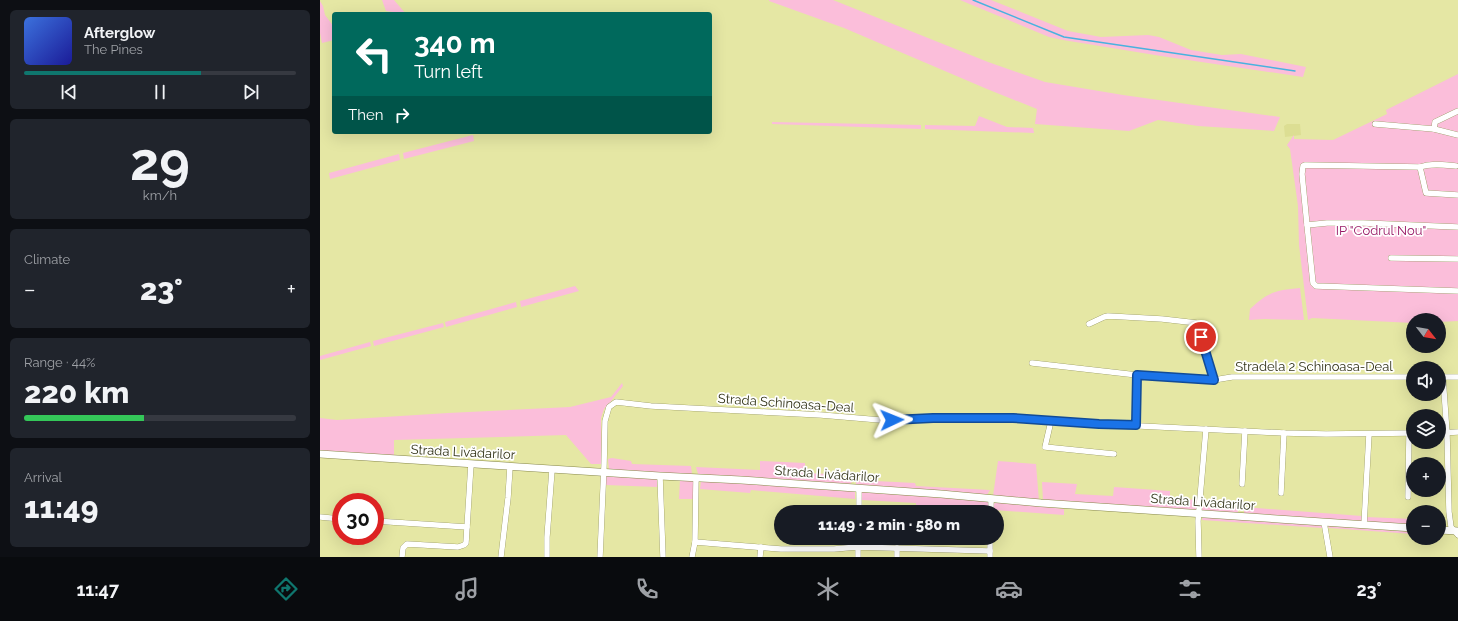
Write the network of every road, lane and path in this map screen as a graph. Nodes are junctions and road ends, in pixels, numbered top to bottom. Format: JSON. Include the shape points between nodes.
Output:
{"nodes":[{"id":1,"x":1458,"y":111,"type":"edge"},
{"id":2,"x":1375,"y":124,"type":"dead end"},
{"id":3,"x":1434,"y":129,"type":"junction"},
{"id":4,"x":1458,"y":134,"type":"edge"},
{"id":5,"x":1456,"y":166,"type":"dead end"},
{"id":6,"x":1420,"y":167,"type":"junction"},
{"id":7,"x":1458,"y":195,"type":"edge"},
{"id":8,"x":1307,"y":225,"type":"junction"},
{"id":9,"x":1458,"y":227,"type":"edge"},
{"id":10,"x":1391,"y":258,"type":"dead end"},
{"id":11,"x":1458,"y":259,"type":"edge"},
{"id":12,"x":1458,"y":291,"type":"edge"},
{"id":13,"x":1089,"y":324,"type":"dead end"},
{"id":14,"x":1032,"y":363,"type":"dead end"},
{"id":15,"x":1137,"y":375,"type":"junction"},
{"id":16,"x":1406,"y":377,"type":"edge"},
{"id":17,"x":1446,"y":377,"type":"edge"},
{"id":18,"x":1458,"y":377,"type":"edge"},
{"id":19,"x":1214,"y":380,"type":"junction"},
{"id":20,"x":1444,"y":401,"type":"edge"},
{"id":21,"x":1051,"y":421,"type":"junction"},
{"id":22,"x":1136,"y":425,"type":"junction"},
{"id":23,"x":1206,"y":429,"type":"junction"},
{"id":24,"x":1245,"y":431,"type":"junction"},
{"id":25,"x":1284,"y":432,"type":"junction"},
{"id":26,"x":1458,"y":432,"type":"edge"},
{"id":27,"x":1406,"y":433,"type":"edge"},
{"id":28,"x":1447,"y":433,"type":"junction"},
{"id":29,"x":1369,"y":434,"type":"junction"},
{"id":30,"x":320,"y":454,"type":"edge"},
{"id":31,"x":1114,"y":454,"type":"dead end"},
{"id":32,"x":471,"y":464,"type":"junction"},
{"id":33,"x":510,"y":467,"type":"junction"},
{"id":34,"x":552,"y":470,"type":"junction"},
{"id":35,"x":604,"y":472,"type":"junction"},
{"id":36,"x":660,"y":476,"type":"junction"},
{"id":37,"x":696,"y":478,"type":"junction"},
{"id":38,"x":1242,"y":484,"type":"dead end"},
{"id":39,"x":858,"y":488,"type":"junction"},
{"id":40,"x":1280,"y":493,"type":"dead end"},
{"id":41,"x":991,"y":499,"type":"junction"},
{"id":42,"x":859,"y":505,"type":"edge"},
{"id":43,"x":991,"y":505,"type":"edge"},
{"id":44,"x":1199,"y":514,"type":"junction"},
{"id":45,"x":320,"y":518,"type":"edge"},
{"id":46,"x":332,"y":519,"type":"edge"},
{"id":47,"x":384,"y":522,"type":"edge"},
{"id":48,"x":1324,"y":522,"type":"junction"},
{"id":49,"x":1364,"y":525,"type":"junction"},
{"id":50,"x":467,"y":527,"type":"junction"},
{"id":51,"x":1406,"y":528,"type":"edge"},
{"id":52,"x":1446,"y":531,"type":"edge"},
{"id":53,"x":1456,"y":532,"type":"edge"},
{"id":54,"x":695,"y":542,"type":"junction"},
{"id":55,"x":760,"y":547,"type":"junction"},
{"id":56,"x":857,"y":547,"type":"junction"},
{"id":57,"x":897,"y":548,"type":"junction"},
{"id":58,"x":990,"y":554,"type":"edge"},
{"id":59,"x":402,"y":557,"type":"edge"},
{"id":60,"x":501,"y":557,"type":"edge"},
{"id":61,"x":547,"y":557,"type":"edge"},
{"id":62,"x":600,"y":557,"type":"edge"},
{"id":63,"x":663,"y":557,"type":"edge"},
{"id":64,"x":692,"y":557,"type":"edge"},
{"id":65,"x":760,"y":557,"type":"edge"},
{"id":66,"x":858,"y":557,"type":"edge"},
{"id":67,"x":898,"y":557,"type":"edge"},
{"id":68,"x":1199,"y":557,"type":"edge"},
{"id":69,"x":1330,"y":557,"type":"edge"}],
"edges":[{"from":1,"to":3,"type":"street","via":[[1435,122]]},
{"from":2,"to":3,"type":"street"},
{"from":3,"to":4,"type":"street"},
{"from":5,"to":6,"type":"street"},
{"from":6,"to":7,"type":"street","via":[[1426,193]]},
{"from":6,"to":8,"type":"street","via":[[1307,164],[1303,166]]},
{"from":8,"to":9,"type":"street","via":[[1349,223]]},
{"from":8,"to":12,"type":"street","via":[[1313,284],[1316,286]]},
{"from":10,"to":11,"type":"street"},
{"from":13,"to":19,"type":"street","via":[[1108,316],[1197,323]]},
{"from":14,"to":15,"type":"street","name":"Stradela 2 Schinoasa-Deal"},
{"from":15,"to":19,"type":"street","name":"Stradela 2 Schinoasa-Deal"},
{"from":15,"to":22,"type":"street"},
{"from":16,"to":19,"type":"street","name":"Stradela 2 Schinoasa-Deal"},
{"from":17,"to":18,"type":"street"},
{"from":20,"to":28,"type":"street"},
{"from":21,"to":22,"type":"street","name":"Strada Schinoasa-Deal"},
{"from":21,"to":31,"type":"street","via":[[1045,447]]},
{"from":21,"to":35,"type":"street","name":"Strada Schinoasa-Deal","via":[[1013,418],[880,420],[616,402],[609,407],[605,415]]},
{"from":22,"to":23,"type":"street","name":"Strada Schinoasa-Deal"},
{"from":23,"to":24,"type":"street","name":"Strada Schinoasa-Deal"},
{"from":23,"to":44,"type":"street"},
{"from":24,"to":25,"type":"street","name":"Strada Schinoasa-Deal"},
{"from":24,"to":38,"type":"street"},
{"from":25,"to":29,"type":"street","name":"Strada Schinoasa-Deal"},
{"from":25,"to":40,"type":"street"},
{"from":26,"to":28,"type":"street"},
{"from":27,"to":29,"type":"street","name":"Strada Schinoasa-Deal"},
{"from":28,"to":53,"type":"street","via":[[1449,512],[1451,527]]},
{"from":29,"to":49,"type":"street"},
{"from":30,"to":32,"type":"street","name":"Strada Livădarilor"},
{"from":32,"to":33,"type":"street","name":"Strada Livădarilor"},
{"from":32,"to":50,"type":"street"},
{"from":33,"to":34,"type":"street","name":"Strada Livădarilor"},
{"from":33,"to":60,"type":"street"},
{"from":34,"to":35,"type":"street","name":"Strada Livădarilor"},
{"from":34,"to":61,"type":"street"},
{"from":35,"to":36,"type":"street","name":"Strada Livădarilor"},
{"from":35,"to":62,"type":"street"},
{"from":36,"to":37,"type":"street","name":"Strada Livădarilor"},
{"from":36,"to":63,"type":"street"},
{"from":37,"to":39,"type":"street","name":"Strada Livădarilor"},
{"from":37,"to":54,"type":"street"},
{"from":39,"to":41,"type":"street","name":"Strada Livădarilor"},
{"from":39,"to":42,"type":"street"},
{"from":41,"to":43,"type":"street"},
{"from":41,"to":44,"type":"street","name":"Strada Livădarilor"},
{"from":44,"to":48,"type":"street","name":"Strada Livădarilor"},
{"from":44,"to":68,"type":"street"},
{"from":45,"to":46,"type":"street"},
{"from":47,"to":50,"type":"street"},
{"from":48,"to":49,"type":"street","name":"Strada Livădarilor"},
{"from":48,"to":69,"type":"street"},
{"from":49,"to":51,"type":"street","name":"Strada Livădarilor"},
{"from":50,"to":59,"type":"street","via":[[466,543],[461,547],[407,544],[403,548]]},
{"from":52,"to":53,"type":"street"},
{"from":54,"to":55,"type":"street"},
{"from":54,"to":64,"type":"street"},
{"from":55,"to":56,"type":"street"},
{"from":55,"to":65,"type":"street"},
{"from":56,"to":57,"type":"street"},
{"from":56,"to":66,"type":"street"},
{"from":57,"to":58,"type":"street"},
{"from":57,"to":67,"type":"street"}]}
